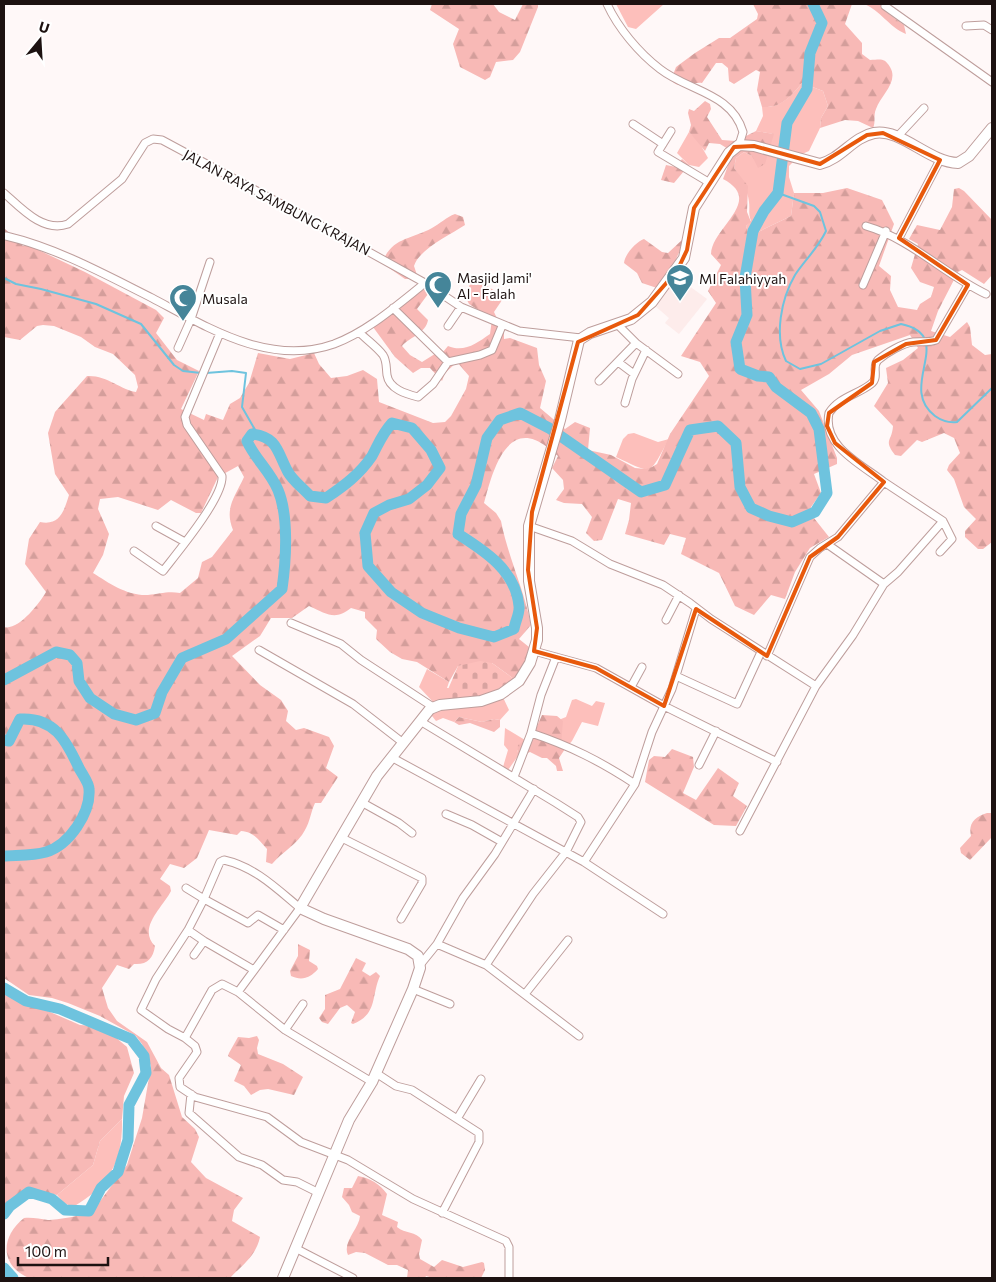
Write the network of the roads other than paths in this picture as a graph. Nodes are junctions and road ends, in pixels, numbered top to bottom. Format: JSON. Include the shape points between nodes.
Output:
{"nodes":[{"id":1,"x":607,"y":4,"type":"edge"},
{"id":2,"x":885,"y":6,"type":"dead end"},
{"id":3,"x":966,"y":26,"type":"dead end"},
{"id":4,"x":992,"y":30,"type":"edge"},
{"id":5,"x":992,"y":82,"type":"edge"},
{"id":6,"x":924,"y":108,"type":"dead end"},
{"id":7,"x":633,"y":124,"type":"dead end"},
{"id":8,"x":992,"y":128,"type":"edge"},
{"id":9,"x":671,"y":131,"type":"dead end"},
{"id":10,"x":897,"y":137,"type":"junction"},
{"id":11,"x":664,"y":144,"type":"junction"},
{"id":12,"x":739,"y":144,"type":"junction"},
{"id":13,"x":940,"y":160,"type":"junction"},
{"id":14,"x":710,"y":182,"type":"junction"},
{"id":15,"x":4,"y":193,"type":"edge"},
{"id":16,"x":866,"y":226,"type":"dead end"},
{"id":17,"x":886,"y":231,"type":"junction"},
{"id":18,"x":6,"y":236,"type":"dead end"},
{"id":19,"x":899,"y":238,"type":"junction"},
{"id":20,"x":210,"y":262,"type":"dead end"},
{"id":21,"x":425,"y":284,"type":"junction"},
{"id":22,"x":863,"y":284,"type":"dead end"},
{"id":23,"x":968,"y":285,"type":"junction"},
{"id":24,"x":986,"y":294,"type":"dead end"},
{"id":25,"x":393,"y":308,"type":"junction"},
{"id":26,"x":461,"y":308,"type":"junction"},
{"id":27,"x":191,"y":319,"type":"junction"},
{"id":28,"x":618,"y":325,"type":"junction"},
{"id":29,"x":448,"y":326,"type":"dead end"},
{"id":30,"x":502,"y":326,"type":"junction"},
{"id":31,"x":220,"y":333,"type":"junction"},
{"id":32,"x":360,"y":333,"type":"junction"},
{"id":33,"x":581,"y":338,"type":"junction"},
{"id":34,"x":636,"y":342,"type":"junction"},
{"id":35,"x":178,"y":348,"type":"dead end"},
{"id":36,"x":646,"y":350,"type":"junction"},
{"id":37,"x":448,"y":362,"type":"junction"},
{"id":38,"x":618,"y":362,"type":"junction"},
{"id":39,"x":634,"y":374,"type":"junction"},
{"id":40,"x":678,"y":374,"type":"dead end"},
{"id":41,"x":599,"y":381,"type":"dead end"},
{"id":42,"x":624,"y":402,"type":"dead end"},
{"id":43,"x":884,"y":482,"type":"junction"},
{"id":44,"x":943,"y":521,"type":"junction"},
{"id":45,"x":156,"y":526,"type":"dead end"},
{"id":46,"x":529,"y":526,"type":"junction"},
{"id":47,"x":185,"y":542,"type":"junction"},
{"id":48,"x":827,"y":544,"type":"junction"},
{"id":49,"x":134,"y":551,"type":"dead end"},
{"id":50,"x":940,"y":552,"type":"dead end"},
{"id":51,"x":884,"y":584,"type":"junction"},
{"id":52,"x":680,"y":595,"type":"junction"},
{"id":53,"x":696,"y":609,"type":"junction"},
{"id":54,"x":666,"y":620,"type":"dead end"},
{"id":55,"x":291,"y":623,"type":"dead end"},
{"id":56,"x":258,"y":650,"type":"dead end"},
{"id":57,"x":534,"y":651,"type":"junction"},
{"id":58,"x":764,"y":654,"type":"junction"},
{"id":59,"x":556,"y":657,"type":"junction"},
{"id":60,"x":642,"y":667,"type":"dead end"},
{"id":61,"x":676,"y":676,"type":"junction"},
{"id":62,"x":816,"y":686,"type":"junction"},
{"id":63,"x":631,"y":687,"type":"junction"},
{"id":64,"x":664,"y":706,"type":"junction"},
{"id":65,"x":433,"y":707,"type":"junction"},
{"id":66,"x":420,"y":721,"type":"junction"},
{"id":67,"x":716,"y":731,"type":"junction"},
{"id":68,"x":531,"y":733,"type":"junction"},
{"id":69,"x":402,"y":742,"type":"junction"},
{"id":70,"x":391,"y":757,"type":"junction"},
{"id":71,"x":776,"y":762,"type":"junction"},
{"id":72,"x":699,"y":764,"type":"dead end"},
{"id":73,"x":514,"y":777,"type":"junction"},
{"id":74,"x":634,"y":784,"type":"junction"},
{"id":75,"x":534,"y":790,"type":"junction"},
{"id":76,"x":363,"y":803,"type":"junction"},
{"id":77,"x":446,"y":814,"type":"dead end"},
{"id":78,"x":514,"y":823,"type":"junction"},
{"id":79,"x":740,"y":831,"type":"dead end"},
{"id":80,"x":412,"y":834,"type":"dead end"},
{"id":81,"x":342,"y":838,"type":"junction"},
{"id":82,"x":502,"y":842,"type":"junction"},
{"id":83,"x":566,"y":852,"type":"junction"},
{"id":84,"x":584,"y":862,"type":"junction"},
{"id":85,"x":186,"y":888,"type":"dead end"},
{"id":86,"x":204,"y":899,"type":"junction"},
{"id":87,"x":300,"y":908,"type":"junction"},
{"id":88,"x":663,"y":914,"type":"dead end"},
{"id":89,"x":401,"y":919,"type":"dead end"},
{"id":90,"x":188,"y":930,"type":"junction"},
{"id":91,"x":284,"y":930,"type":"junction"},
{"id":92,"x":568,"y":940,"type":"dead end"},
{"id":93,"x":204,"y":941,"type":"junction"},
{"id":94,"x":437,"y":944,"type":"junction"},
{"id":95,"x":194,"y":956,"type":"dead end"},
{"id":96,"x":420,"y":965,"type":"junction"},
{"id":97,"x":486,"y":965,"type":"junction"},
{"id":98,"x":254,"y":970,"type":"junction"},
{"id":99,"x":412,"y":989,"type":"junction"},
{"id":100,"x":238,"y":992,"type":"junction"},
{"id":101,"x":525,"y":994,"type":"junction"},
{"id":102,"x":303,"y":1004,"type":"dead end"},
{"id":103,"x":450,"y":1004,"type":"dead end"},
{"id":104,"x":285,"y":1030,"type":"junction"},
{"id":105,"x":579,"y":1036,"type":"dead end"},
{"id":106,"x":185,"y":1038,"type":"junction"},
{"id":107,"x":374,"y":1077,"type":"junction"},
{"id":108,"x":481,"y":1079,"type":"dead end"},
{"id":109,"x":190,"y":1094,"type":"junction"},
{"id":110,"x":457,"y":1119,"type":"junction"},
{"id":111,"x":334,"y":1155,"type":"junction"},
{"id":112,"x":319,"y":1193,"type":"junction"},
{"id":113,"x":442,"y":1213,"type":"junction"},
{"id":114,"x":296,"y":1249,"type":"junction"},
{"id":115,"x":283,"y":1278,"type":"edge"},
{"id":116,"x":353,"y":1278,"type":"edge"},
{"id":117,"x":509,"y":1278,"type":"edge"}],
"edges":[{"from":1,"to":12,"type":"street","via":[[631,40],[660,70],[711,95],[734,113],[743,132]]},
{"from":2,"to":5,"type":"street"},
{"from":3,"to":4,"type":"street","via":[[984,25]]},
{"from":6,"to":10,"type":"street"},
{"from":7,"to":11,"type":"street"},
{"from":8,"to":13,"type":"main road","via":[[961,162]]},
{"from":9,"to":11,"type":"street"},
{"from":10,"to":12,"type":"main road","via":[[873,133],[824,163]]},
{"from":10,"to":13,"type":"main road"},
{"from":11,"to":14,"type":"street","via":[[659,153]]},
{"from":12,"to":14,"type":"main road"},
{"from":13,"to":19,"type":"street"},
{"from":14,"to":28,"type":"main road","via":[[691,216],[687,250],[677,271],[644,310]]},
{"from":15,"to":21,"type":"street","name":"JALAN RAYA SAMBUNG KRAJAN","via":[[31,217],[60,227],[68,224],[122,179],[145,143],[162,140]]},
{"from":16,"to":17,"type":"street"},
{"from":17,"to":19,"type":"street"},
{"from":17,"to":22,"type":"street"},
{"from":18,"to":27,"type":"street","via":[[44,248]]},
{"from":19,"to":23,"type":"street"},
{"from":20,"to":27,"type":"street"},
{"from":21,"to":25,"type":"street"},
{"from":21,"to":26,"type":"street","name":"JALAN RAYA SAMBUNG KRAJAN"},
{"from":23,"to":24,"type":"street"},
{"from":23,"to":43,"type":"street","via":[[940,335],[926,342],[906,344],[879,359],[872,383],[842,400],[829,413],[827,426],[835,443]]},
{"from":25,"to":32,"type":"street"},
{"from":25,"to":37,"type":"street"},
{"from":26,"to":29,"type":"street"},
{"from":26,"to":30,"type":"street","name":"JALAN RAYA SAMBUNG KRAJAN"},
{"from":27,"to":31,"type":"street"},
{"from":27,"to":35,"type":"street"},
{"from":28,"to":33,"type":"main road"},
{"from":28,"to":34,"type":"street"},
{"from":30,"to":33,"type":"street","name":"JALAN RAYA SAMBUNG KRAJAN","via":[[538,334]]},
{"from":30,"to":37,"type":"street","via":[[492,350]]},
{"from":31,"to":32,"type":"street","via":[[283,351],[310,350]]},
{"from":31,"to":47,"type":"street","via":[[185,420],[222,479],[215,499]]},
{"from":32,"to":37,"type":"street","via":[[386,360],[387,378],[392,385],[413,396],[418,397],[425,392]]},
{"from":33,"to":46,"type":"main road"},
{"from":34,"to":36,"type":"street"},
{"from":34,"to":38,"type":"street"},
{"from":36,"to":39,"type":"street"},
{"from":36,"to":40,"type":"street"},
{"from":38,"to":39,"type":"street"},
{"from":38,"to":41,"type":"street"},
{"from":39,"to":42,"type":"street"},
{"from":43,"to":44,"type":"street"},
{"from":43,"to":48,"type":"street","via":[[838,537]]},
{"from":44,"to":50,"type":"street","via":[[952,539]]},
{"from":44,"to":51,"type":"street"},
{"from":45,"to":47,"type":"street"},
{"from":46,"to":52,"type":"street","via":[[572,541],[610,564]]},
{"from":46,"to":57,"type":"main road","via":[[528,581],[537,628]]},
{"from":47,"to":49,"type":"street","via":[[163,571]]},
{"from":48,"to":51,"type":"street"},
{"from":48,"to":58,"type":"street","via":[[810,557]]},
{"from":51,"to":62,"type":"street"},
{"from":52,"to":53,"type":"street"},
{"from":52,"to":54,"type":"street"},
{"from":53,"to":58,"type":"street"},
{"from":53,"to":61,"type":"street"},
{"from":55,"to":65,"type":"street","via":[[341,644]]},
{"from":56,"to":69,"type":"street","via":[[353,704]]},
{"from":57,"to":59,"type":"street"},
{"from":57,"to":65,"type":"main road","via":[[525,673],[511,689],[481,700]]},
{"from":58,"to":61,"type":"street","via":[[737,704]]},
{"from":58,"to":62,"type":"street"},
{"from":59,"to":63,"type":"street","via":[[596,668]]},
{"from":59,"to":68,"type":"street","via":[[541,694]]},
{"from":60,"to":63,"type":"street"},
{"from":61,"to":64,"type":"street"},
{"from":62,"to":71,"type":"street"},
{"from":63,"to":64,"type":"street"},
{"from":64,"to":67,"type":"street"},
{"from":64,"to":74,"type":"street"},
{"from":65,"to":66,"type":"main road"},
{"from":66,"to":69,"type":"main road"},
{"from":66,"to":73,"type":"street"},
{"from":67,"to":71,"type":"street"},
{"from":67,"to":72,"type":"street"},
{"from":68,"to":73,"type":"street"},
{"from":68,"to":74,"type":"street","via":[[568,745]]},
{"from":69,"to":70,"type":"main road"},
{"from":70,"to":76,"type":"main road"},
{"from":70,"to":78,"type":"street"},
{"from":71,"to":79,"type":"street"},
{"from":73,"to":75,"type":"street"},
{"from":74,"to":84,"type":"street"},
{"from":75,"to":78,"type":"street"},
{"from":75,"to":83,"type":"street","via":[[579,819],[579,828]]},
{"from":76,"to":80,"type":"street"},
{"from":76,"to":81,"type":"main road"},
{"from":77,"to":82,"type":"street"},
{"from":78,"to":82,"type":"street"},
{"from":78,"to":83,"type":"street"},
{"from":81,"to":87,"type":"main road"},
{"from":81,"to":89,"type":"street","via":[[422,878]]},
{"from":82,"to":94,"type":"street","via":[[463,898]]},
{"from":83,"to":84,"type":"street"},
{"from":83,"to":97,"type":"street","via":[[533,894]]},
{"from":84,"to":88,"type":"street"},
{"from":85,"to":86,"type":"street"},
{"from":86,"to":87,"type":"street","via":[[220,862],[224,860],[265,878]]},
{"from":86,"to":90,"type":"street"},
{"from":86,"to":91,"type":"street","via":[[248,923],[258,915]]},
{"from":87,"to":91,"type":"street"},
{"from":87,"to":96,"type":"main road","via":[[408,949],[418,956]]},
{"from":90,"to":93,"type":"street"},
{"from":90,"to":106,"type":"street","via":[[156,979],[141,1010]]},
{"from":91,"to":98,"type":"street"},
{"from":92,"to":101,"type":"street"},
{"from":93,"to":95,"type":"street"},
{"from":93,"to":98,"type":"street"},
{"from":94,"to":96,"type":"street"},
{"from":94,"to":97,"type":"street"},
{"from":96,"to":99,"type":"main road"},
{"from":97,"to":101,"type":"street"},
{"from":98,"to":100,"type":"street"},
{"from":99,"to":103,"type":"street"},
{"from":99,"to":107,"type":"main road"},
{"from":100,"to":104,"type":"street"},
{"from":100,"to":106,"type":"street","via":[[227,985],[214,988]]},
{"from":101,"to":105,"type":"street"},
{"from":102,"to":104,"type":"street"},
{"from":104,"to":107,"type":"street"},
{"from":106,"to":109,"type":"street","via":[[197,1052],[178,1083]]},
{"from":107,"to":110,"type":"street","via":[[412,1090]]},
{"from":107,"to":111,"type":"main road","via":[[349,1120]]},
{"from":108,"to":110,"type":"street"},
{"from":109,"to":111,"type":"street","via":[[267,1117],[301,1142]]},
{"from":109,"to":112,"type":"street","via":[[189,1113],[239,1157],[262,1165],[282,1180],[297,1182]]},
{"from":110,"to":113,"type":"street","via":[[476,1129],[480,1136]]},
{"from":111,"to":112,"type":"main road"},
{"from":111,"to":113,"type":"street"},
{"from":112,"to":114,"type":"main road"},
{"from":113,"to":117,"type":"street","via":[[506,1241],[509,1247]]},
{"from":114,"to":115,"type":"main road"},
{"from":114,"to":116,"type":"street"}]}
